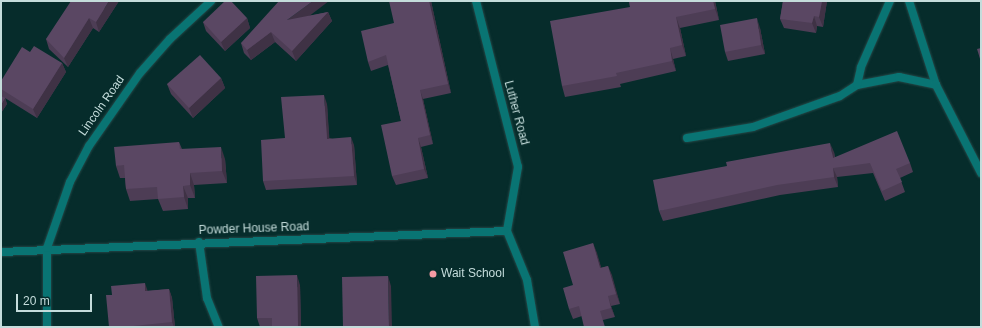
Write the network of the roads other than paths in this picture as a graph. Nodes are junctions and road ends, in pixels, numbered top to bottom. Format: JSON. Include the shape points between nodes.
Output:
{"nodes":[{"id":1,"x":210,"y":1,"type":"edge"},
{"id":2,"x":476,"y":1,"type":"edge"},
{"id":3,"x":890,"y":1,"type":"edge"},
{"id":4,"x":909,"y":1,"type":"edge"},
{"id":5,"x":857,"y":85,"type":"junction"},
{"id":6,"x":936,"y":85,"type":"junction"},
{"id":7,"x":687,"y":138,"type":"dead end"},
{"id":8,"x":981,"y":173,"type":"edge"},
{"id":9,"x":507,"y":231,"type":"junction"},
{"id":10,"x":200,"y":242,"type":"junction"},
{"id":11,"x":47,"y":248,"type":"junction"},
{"id":12,"x":1,"y":252,"type":"edge"},
{"id":13,"x":47,"y":327,"type":"edge"},
{"id":14,"x":219,"y":327,"type":"edge"},
{"id":15,"x":535,"y":327,"type":"edge"}],
"edges":[{"from":1,"to":11,"type":"street","name":"Lincoln Road","via":[[170,39],[114,107],[70,182]]},
{"from":2,"to":9,"type":"street","name":"Luther Road","via":[[518,167]]},
{"from":3,"to":5,"type":"street","via":[[861,67]]},
{"from":4,"to":6,"type":"street"},
{"from":5,"to":6,"type":"street","via":[[899,77]]},
{"from":5,"to":7,"type":"street","via":[[840,96],[753,127]]},
{"from":6,"to":8,"type":"street"},
{"from":9,"to":10,"type":"street","name":"Powder House Road"},
{"from":9,"to":15,"type":"street","via":[[527,280]]},
{"from":10,"to":11,"type":"street","name":"Powder House Road"},
{"from":10,"to":14,"type":"street","via":[[207,298]]},
{"from":11,"to":12,"type":"street","name":"Powder House Road"},
{"from":11,"to":13,"type":"street","name":"Lincoln Road"}]}
